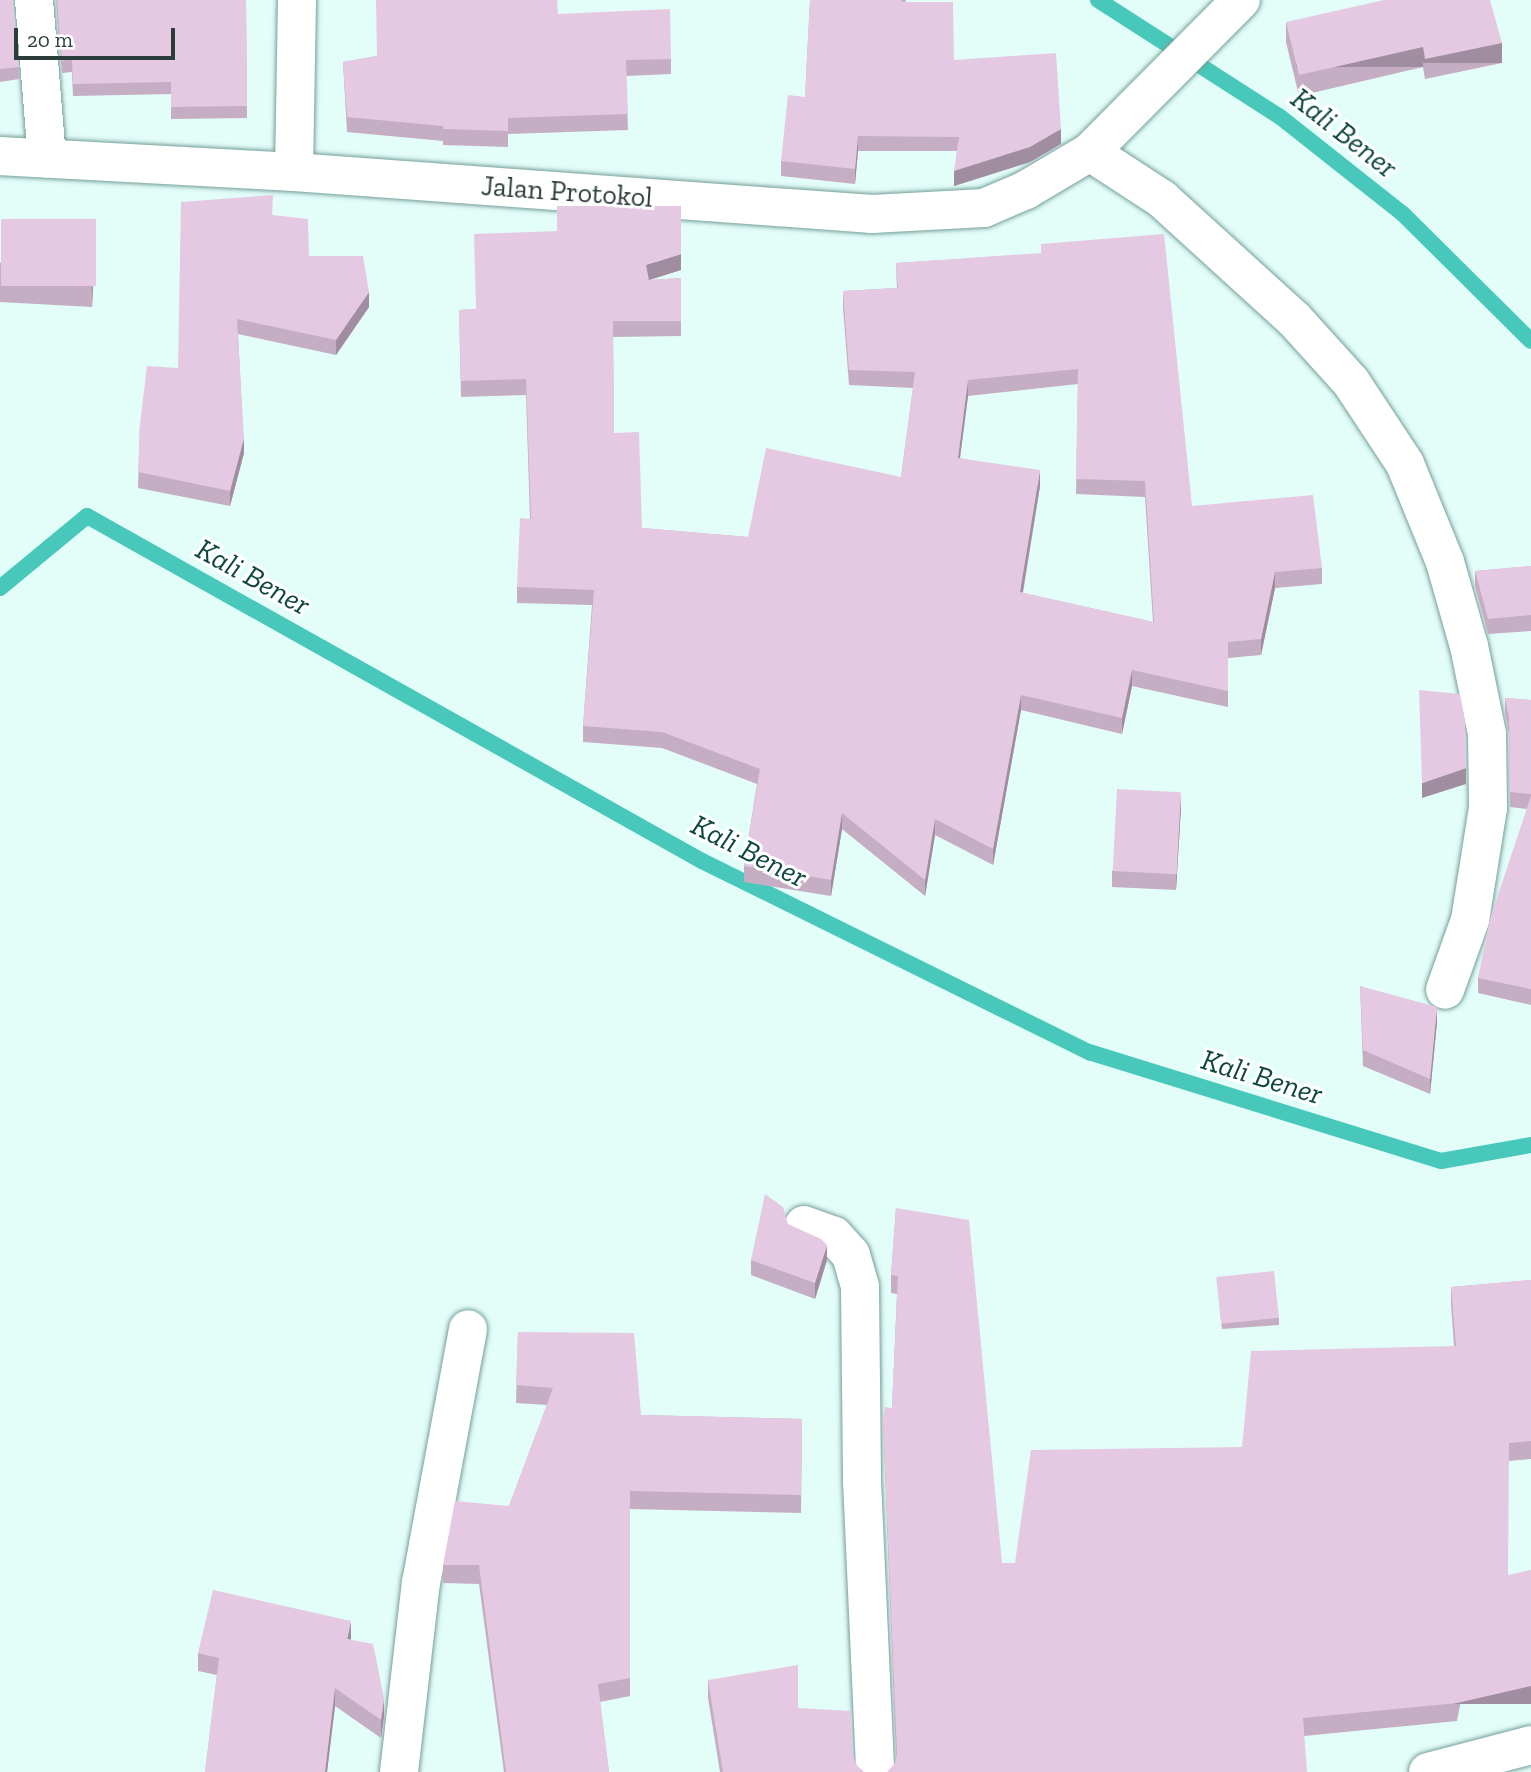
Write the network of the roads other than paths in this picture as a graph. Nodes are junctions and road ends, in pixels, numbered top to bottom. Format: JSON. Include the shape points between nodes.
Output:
{"nodes":[{"id":1,"x":34,"y":0,"type":"edge"},
{"id":2,"x":297,"y":0,"type":"edge"},
{"id":3,"x":1241,"y":0,"type":"edge"},
{"id":4,"x":1101,"y":141,"type":"junction"},
{"id":5,"x":0,"y":156,"type":"edge"},
{"id":6,"x":47,"y":158,"type":"junction"},
{"id":7,"x":294,"y":172,"type":"junction"},
{"id":8,"x":1445,"y":990,"type":"dead end"},
{"id":9,"x":804,"y":1225,"type":"dead end"},
{"id":10,"x":468,"y":1329,"type":"dead end"},
{"id":11,"x":1531,"y":1745,"type":"edge"},
{"id":12,"x":399,"y":1772,"type":"edge"},
{"id":13,"x":875,"y":1772,"type":"edge"},
{"id":14,"x":1428,"y":1772,"type":"edge"}],
"edges":[{"from":1,"to":6,"type":"street"},
{"from":2,"to":7,"type":"street"},
{"from":3,"to":4,"type":"street","name":"Jalan Protokol"},
{"from":4,"to":7,"type":"street","name":"Jalan Protokol","via":[[1026,190],[984,208],[938,213],[872,214]]},
{"from":4,"to":8,"type":"street","via":[[1294,319],[1351,382],[1405,464],[1445,562],[1487,734],[1488,808],[1470,920]]},
{"from":5,"to":6,"type":"street","name":"Jalan Protokol"},
{"from":6,"to":7,"type":"street","name":"Jalan Protokol"},
{"from":9,"to":13,"type":"street","via":[[834,1236],[851,1255],[860,1287],[862,1481]]},
{"from":10,"to":12,"type":"street","via":[[421,1583]]},
{"from":11,"to":14,"type":"street"}]}
